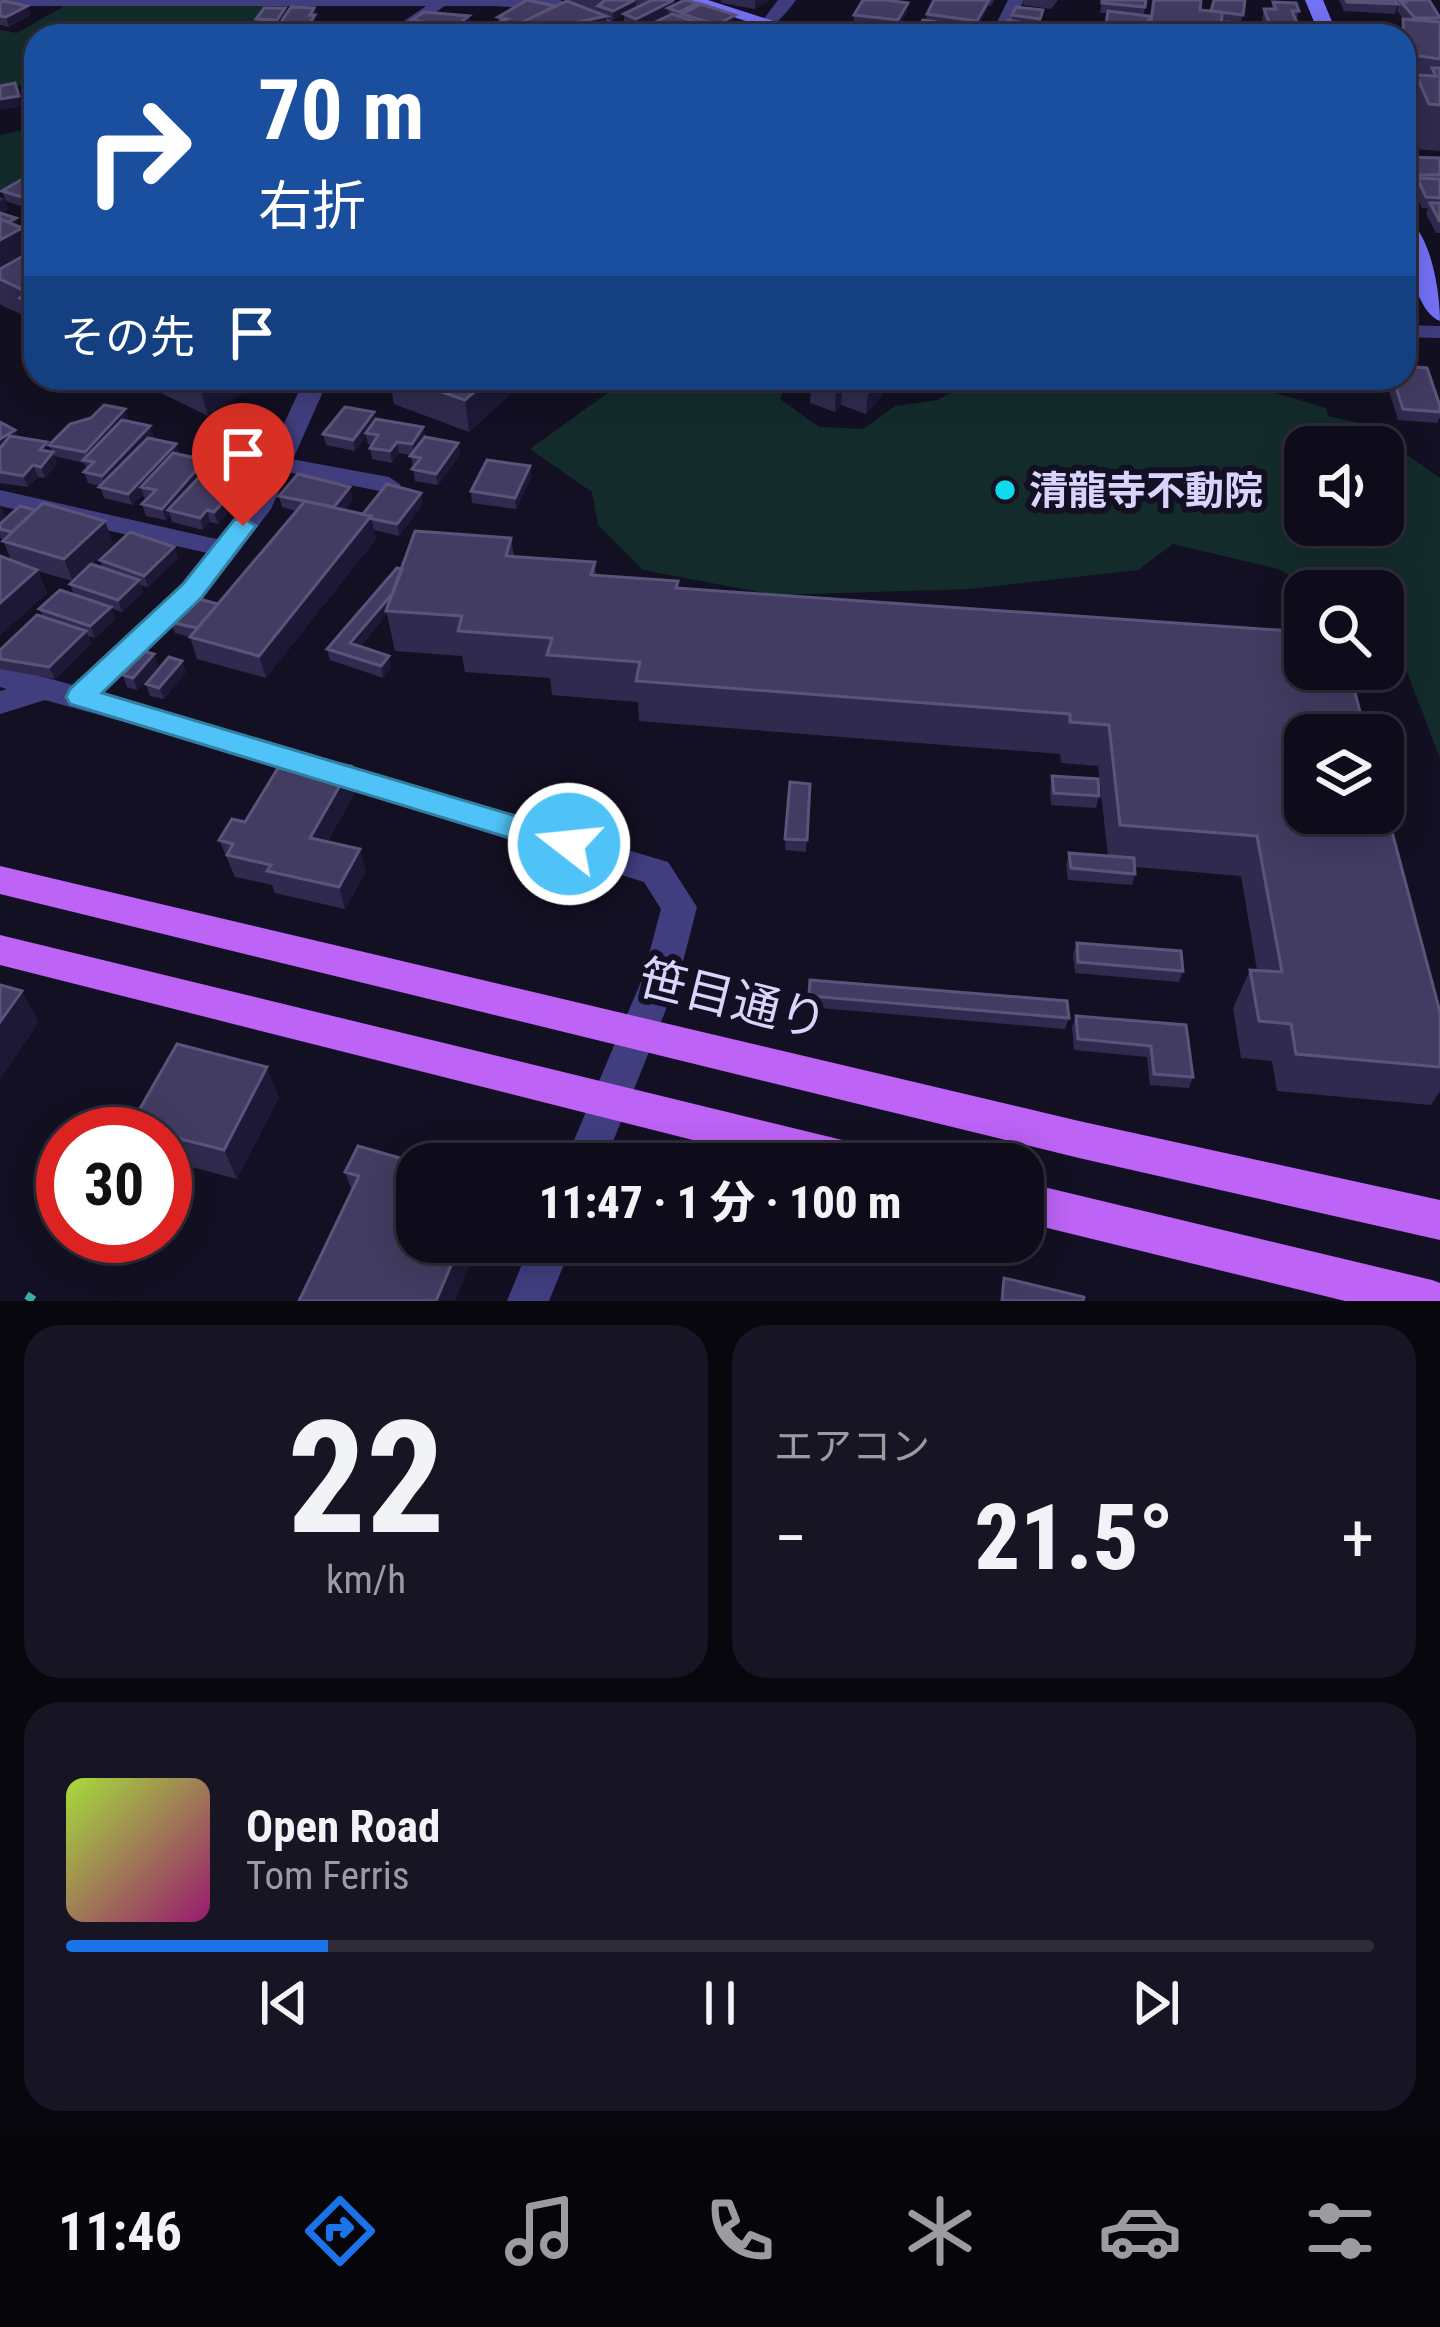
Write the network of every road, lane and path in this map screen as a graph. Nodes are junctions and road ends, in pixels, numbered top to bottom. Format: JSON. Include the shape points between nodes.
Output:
{"nodes":[{"id":1,"x":689,"y":0,"type":"edge"},
{"id":2,"x":787,"y":0,"type":"edge"},
{"id":3,"x":41,"y":1,"type":"edge"},
{"id":4,"x":443,"y":1,"type":"edge"},
{"id":5,"x":0,"y":2,"type":"edge"},
{"id":6,"x":408,"y":24,"type":"edge"},
{"id":7,"x":610,"y":24,"type":"edge"},
{"id":8,"x":769,"y":24,"type":"joint"},
{"id":9,"x":1416,"y":254,"type":"edge"},
{"id":10,"x":1440,"y":314,"type":"edge"},
{"id":11,"x":312,"y":390,"type":"edge"},
{"id":12,"x":280,"y":464,"type":"junction"},
{"id":13,"x":388,"y":485,"type":"edge"},
{"id":14,"x":0,"y":498,"type":"edge"},
{"id":15,"x":225,"y":549,"type":"junction"},
{"id":16,"x":0,"y":676,"type":"edge"},
{"id":17,"x":46,"y":688,"type":"junction"},
{"id":18,"x":80,"y":697,"type":"junction"},
{"id":19,"x":0,"y":703,"type":"edge"},
{"id":20,"x":0,"y":880,"type":"edge"},
{"id":21,"x":0,"y":950,"type":"edge"},
{"id":22,"x":640,"y":1031,"type":"junction"},
{"id":23,"x":609,"y":1104,"type":"junction"},
{"id":24,"x":593,"y":1143,"type":"edge"},
{"id":25,"x":774,"y":1143,"type":"edge"},
{"id":26,"x":1044,"y":1207,"type":"edge"},
{"id":27,"x":1440,"y":1220,"type":"edge"},
{"id":28,"x":543,"y":1263,"type":"edge"},
{"id":29,"x":528,"y":1301,"type":"edge"},
{"id":30,"x":1432,"y":1301,"type":"edge"}],
"edges":[{"from":1,"to":8,"type":"main road"},
{"from":2,"to":8,"type":"street"},
{"from":3,"to":4,"type":"street"},
{"from":3,"to":5,"type":"street"},
{"from":4,"to":6,"type":"lane"},
{"from":4,"to":7,"type":"street","via":[[559,5]]},
{"from":9,"to":10,"type":"main road"},
{"from":11,"to":12,"type":"street"},
{"from":12,"to":13,"type":"lane"},
{"from":12,"to":15,"type":"street"},
{"from":14,"to":15,"type":"lane"},
{"from":15,"to":18,"type":"street"},
{"from":16,"to":17,"type":"street"},
{"from":17,"to":18,"type":"street"},
{"from":17,"to":19,"type":"street"},
{"from":18,"to":22,"type":"street","via":[[656,872],[679,907]]},
{"from":20,"to":22,"type":"main road","name":"笹目通り"},
{"from":21,"to":23,"type":"main road"},
{"from":22,"to":23,"type":"street"},
{"from":22,"to":27,"type":"main road","name":"笹目通り","via":[[1190,1168]]},
{"from":23,"to":24,"type":"street"},
{"from":23,"to":25,"type":"main road"},
{"from":26,"to":30,"type":"main road"},
{"from":28,"to":29,"type":"street"}]}
